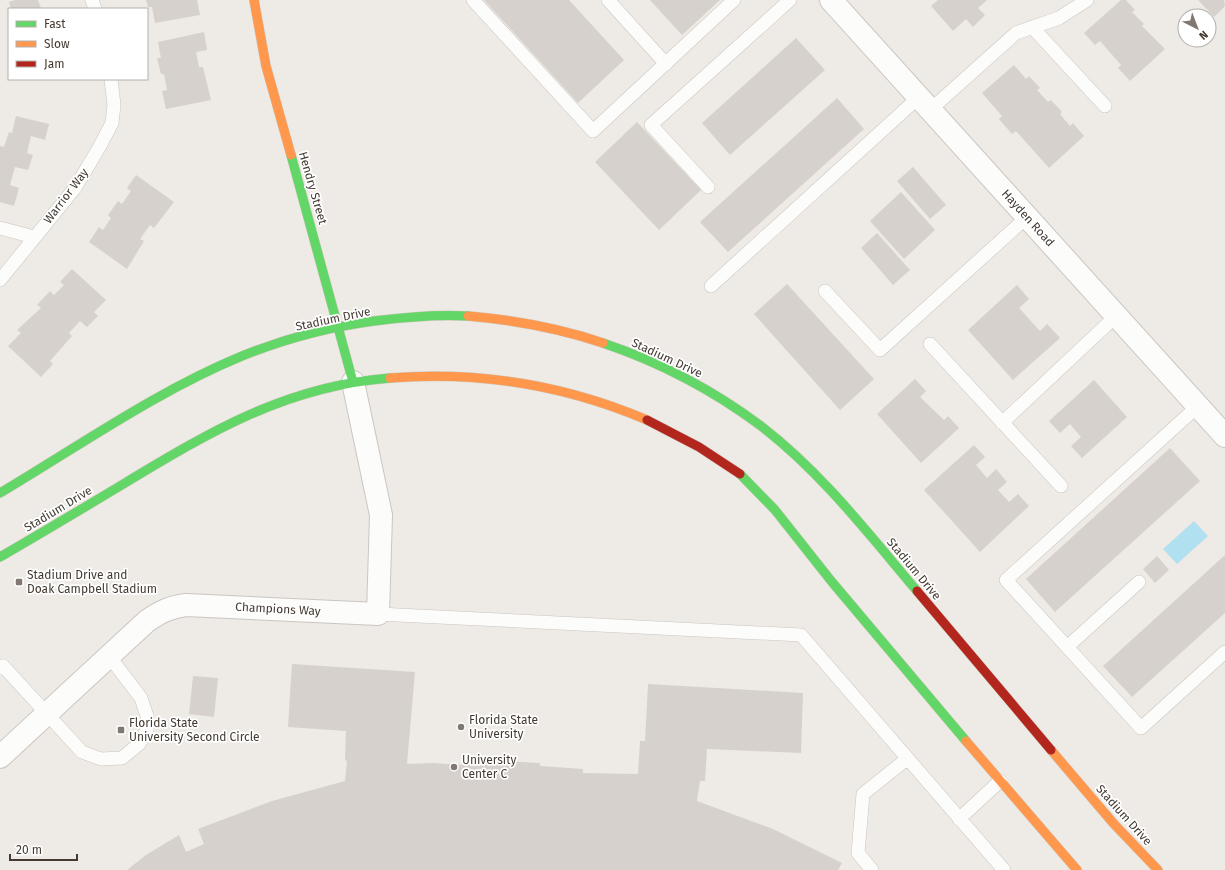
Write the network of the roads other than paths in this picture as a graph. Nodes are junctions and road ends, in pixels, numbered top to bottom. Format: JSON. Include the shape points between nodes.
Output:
{"nodes":[{"id":1,"x":254,"y":0,"type":"edge"},
{"id":2,"x":473,"y":0,"type":"edge"},
{"id":3,"x":608,"y":0,"type":"edge"},
{"id":4,"x":734,"y":0,"type":"edge"},
{"id":5,"x":790,"y":0,"type":"edge"},
{"id":6,"x":831,"y":0,"type":"edge"},
{"id":7,"x":1087,"y":0,"type":"edge"},
{"id":8,"x":1032,"y":27,"type":"junction"},
{"id":9,"x":666,"y":64,"type":"junction"},
{"id":10,"x":111,"y":80,"type":"edge"},
{"id":11,"x":925,"y":104,"type":"junction"},
{"id":12,"x":1105,"y":106,"type":"dead end"},
{"id":13,"x":708,"y":187,"type":"dead end"},
{"id":14,"x":1027,"y":217,"type":"junction"},
{"id":15,"x":0,"y":228,"type":"edge"},
{"id":16,"x":34,"y":237,"type":"junction"},
{"id":17,"x":0,"y":280,"type":"edge"},
{"id":18,"x":711,"y":286,"type":"dead end"},
{"id":19,"x":825,"y":290,"type":"dead end"},
{"id":20,"x":1116,"y":316,"type":"junction"},
{"id":21,"x":338,"y":328,"type":"junction"},
{"id":22,"x":930,"y":344,"type":"dead end"},
{"id":23,"x":353,"y":382,"type":"junction"},
{"id":24,"x":1198,"y":406,"type":"junction"},
{"id":25,"x":1002,"y":423,"type":"junction"},
{"id":26,"x":1222,"y":426,"type":"edge"},
{"id":27,"x":1061,"y":486,"type":"dead end"},
{"id":28,"x":0,"y":493,"type":"edge"},
{"id":29,"x":0,"y":557,"type":"edge"},
{"id":30,"x":1139,"y":582,"type":"dead end"},
{"id":31,"x":378,"y":614,"type":"junction"},
{"id":32,"x":1067,"y":647,"type":"junction"},
{"id":33,"x":1225,"y":652,"type":"edge"},
{"id":34,"x":109,"y":656,"type":"junction"},
{"id":35,"x":0,"y":668,"type":"edge"},
{"id":36,"x":46,"y":715,"type":"junction"},
{"id":37,"x":0,"y":757,"type":"edge"},
{"id":38,"x":908,"y":759,"type":"junction"},
{"id":39,"x":1000,"y":781,"type":"junction"},
{"id":40,"x":959,"y":819,"type":"junction"},
{"id":41,"x":872,"y":870,"type":"edge"},
{"id":42,"x":1004,"y":870,"type":"edge"},
{"id":43,"x":1077,"y":870,"type":"edge"},
{"id":44,"x":1158,"y":870,"type":"edge"}],
"edges":[{"from":1,"to":21,"type":"main road","name":"Hendry Street","via":[[277,109]]},
{"from":2,"to":9,"type":"lane","via":[[593,131]]},
{"from":3,"to":9,"type":"lane"},
{"from":4,"to":9,"type":"lane"},
{"from":5,"to":13,"type":"lane","via":[[651,125]]},
{"from":6,"to":11,"type":"street","name":"Hayden Road"},
{"from":7,"to":8,"type":"lane","via":[[1059,18]]},
{"from":8,"to":11,"type":"lane","via":[[1016,33]]},
{"from":8,"to":12,"type":"lane"},
{"from":10,"to":16,"type":"lane","name":"Warrior Way","via":[[114,105],[111,126],[75,188]]},
{"from":11,"to":14,"type":"street","name":"Hayden Road"},
{"from":11,"to":18,"type":"lane"},
{"from":14,"to":19,"type":"lane","via":[[880,350]]},
{"from":14,"to":20,"type":"street","name":"Hayden Road"},
{"from":15,"to":16,"type":"lane"},
{"from":16,"to":17,"type":"lane","name":"Warrior Way"},
{"from":20,"to":24,"type":"street","name":"Hayden Road"},
{"from":20,"to":25,"type":"lane"},
{"from":21,"to":23,"type":"main road","name":"Hendry Street"},
{"from":21,"to":28,"type":"main road","name":"Stadium Drive","via":[[262,348],[224,364],[150,403]]},
{"from":21,"to":44,"type":"main road","name":"Stadium Drive","via":[[424,317],[464,316],[541,327],[617,348],[652,362],[725,401],[785,446],[820,479],[1114,824]]},
{"from":22,"to":25,"type":"lane"},
{"from":23,"to":29,"type":"main road","name":"Stadium Drive","via":[[279,401],[219,428]]},
{"from":23,"to":31,"type":"street","via":[[381,515]]},
{"from":23,"to":39,"type":"main road","name":"Stadium Drive","via":[[422,374],[490,377],[538,384],[612,405],[685,438],[750,483],[775,510],[823,573]]},
{"from":24,"to":26,"type":"street","name":"Hayden Road"},
{"from":24,"to":32,"type":"lane","via":[[1006,580]]},
{"from":25,"to":27,"type":"lane"},
{"from":30,"to":32,"type":"lane"},
{"from":31,"to":34,"type":"street","name":"Champions Way","via":[[203,605],[176,606],[147,621]]},
{"from":31,"to":38,"type":"lane","via":[[801,635]]},
{"from":32,"to":33,"type":"lane","via":[[1142,728]]},
{"from":34,"to":36,"type":"street","name":"Champions Way"},
{"from":34,"to":36,"type":"lane","via":[[141,698],[147,716],[147,730],[140,744],[122,758],[101,759],[82,752]]},
{"from":35,"to":36,"type":"lane","via":[[3,666]]},
{"from":36,"to":37,"type":"street","name":"Champions Way"},
{"from":38,"to":40,"type":"lane"},
{"from":38,"to":41,"type":"lane","via":[[863,794],[858,853]]},
{"from":39,"to":40,"type":"lane"},
{"from":39,"to":43,"type":"main road","name":"Stadium Drive"},
{"from":40,"to":42,"type":"lane"}]}
